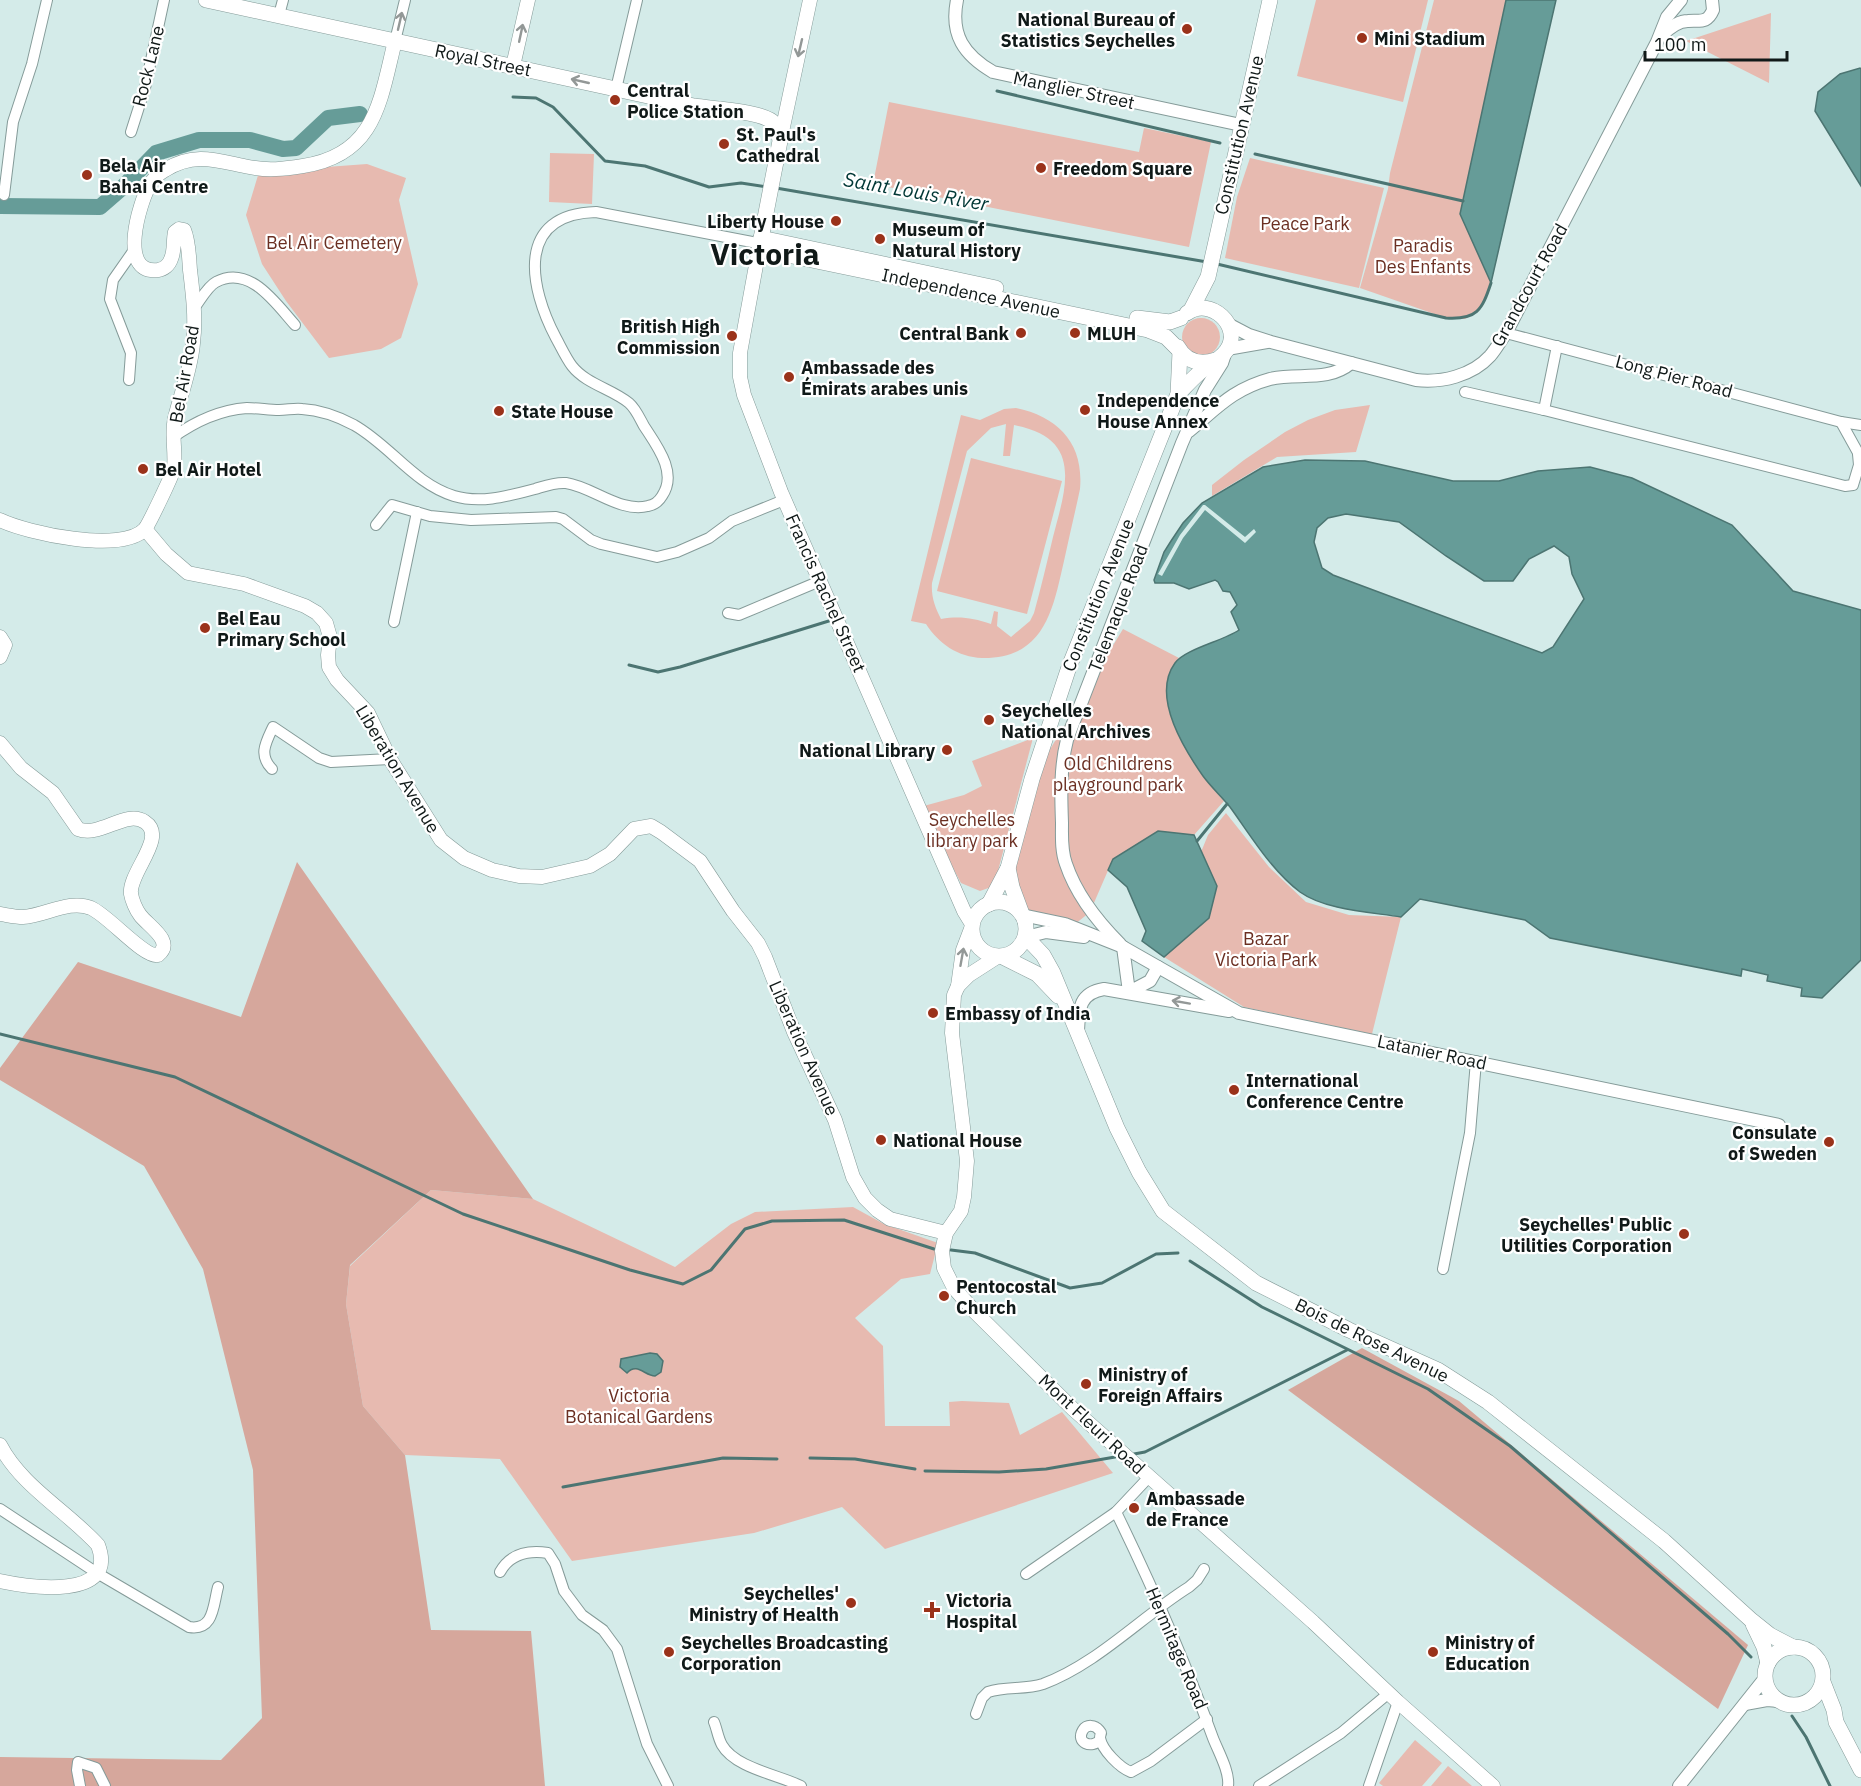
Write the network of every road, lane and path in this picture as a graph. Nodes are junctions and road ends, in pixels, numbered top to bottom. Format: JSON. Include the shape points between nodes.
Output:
{"nodes":[{"id":1,"x":47,"y":0,"type":"edge"},
{"id":2,"x":164,"y":0,"type":"edge"},
{"id":3,"x":206,"y":0,"type":"edge"},
{"id":4,"x":284,"y":0,"type":"edge"},
{"id":5,"x":405,"y":0,"type":"edge"},
{"id":6,"x":528,"y":0,"type":"edge"},
{"id":7,"x":637,"y":0,"type":"edge"},
{"id":8,"x":810,"y":0,"type":"edge"},
{"id":9,"x":957,"y":0,"type":"edge"},
{"id":10,"x":1270,"y":0,"type":"edge"},
{"id":11,"x":1712,"y":0,"type":"edge"},
{"id":12,"x":1681,"y":1,"type":"edge"},
{"id":13,"x":279,"y":15,"type":"junction"},
{"id":14,"x":1690,"y":20,"type":"junction"},
{"id":15,"x":396,"y":41,"type":"junction"},
{"id":16,"x":1657,"y":42,"type":"junction"},
{"id":17,"x":513,"y":66,"type":"junction"},
{"id":18,"x":616,"y":89,"type":"junction"},
{"id":19,"x":789,"y":95,"type":"junction"},
{"id":20,"x":761,"y":116,"type":"junction"},
{"id":21,"x":1241,"y":125,"type":"junction"},
{"id":22,"x":131,"y":132,"type":"dead end"},
{"id":23,"x":780,"y":141,"type":"junction"},
{"id":24,"x":4,"y":195,"type":"dead end"},
{"id":25,"x":757,"y":243,"type":"junction"},
{"id":26,"x":134,"y":250,"type":"junction"},
{"id":27,"x":1209,"y":274,"type":"junction"},
{"id":28,"x":195,"y":307,"type":"junction"},
{"id":29,"x":1186,"y":314,"type":"junction"},
{"id":30,"x":1224,"y":319,"type":"junction"},
{"id":31,"x":295,"y":325,"type":"dead end"},
{"id":32,"x":1506,"y":333,"type":"junction"},
{"id":33,"x":1271,"y":342,"type":"junction"},
{"id":34,"x":1557,"y":346,"type":"junction"},
{"id":35,"x":1179,"y":350,"type":"junction"},
{"id":36,"x":1223,"y":353,"type":"junction"},
{"id":37,"x":1351,"y":363,"type":"junction"},
{"id":38,"x":129,"y":380,"type":"dead end"},
{"id":39,"x":1465,"y":392,"type":"dead end"},
{"id":40,"x":1178,"y":394,"type":"junction"},
{"id":41,"x":1544,"y":410,"type":"junction"},
{"id":42,"x":1841,"y":422,"type":"junction"},
{"id":43,"x":1861,"y":425,"type":"edge"},
{"id":44,"x":1186,"y":434,"type":"junction"},
{"id":45,"x":172,"y":438,"type":"junction"},
{"id":46,"x":1860,"y":456,"type":"edge"},
{"id":47,"x":784,"y":500,"type":"junction"},
{"id":48,"x":417,"y":512,"type":"junction"},
{"id":49,"x":0,"y":520,"type":"edge"},
{"id":50,"x":376,"y":525,"type":"dead end"},
{"id":51,"x":145,"y":529,"type":"junction"},
{"id":52,"x":820,"y":581,"type":"junction"},
{"id":53,"x":728,"y":613,"type":"dead end"},
{"id":54,"x":393,"y":622,"type":"dead end"},
{"id":55,"x":0,"y":637,"type":"edge"},
{"id":56,"x":0,"y":657,"type":"edge"},
{"id":57,"x":0,"y":743,"type":"edge"},
{"id":58,"x":390,"y":759,"type":"junction"},
{"id":59,"x":272,"y":769,"type":"dead end"},
{"id":60,"x":1008,"y":868,"type":"junction"},
{"id":61,"x":989,"y":904,"type":"junction"},
{"id":62,"x":0,"y":914,"type":"edge"},
{"id":63,"x":1022,"y":915,"type":"junction"},
{"id":64,"x":971,"y":927,"type":"junction"},
{"id":65,"x":1026,"y":937,"type":"junction"},
{"id":66,"x":1100,"y":939,"type":"junction"},
{"id":67,"x":1123,"y":946,"type":"junction"},
{"id":68,"x":1000,"y":957,"type":"junction"},
{"id":69,"x":1158,"y":967,"type":"junction"},
{"id":70,"x":958,"y":986,"type":"junction"},
{"id":71,"x":1129,"y":992,"type":"junction"},
{"id":72,"x":1067,"y":1008,"type":"junction"},
{"id":73,"x":1239,"y":1013,"type":"junction"},
{"id":74,"x":1078,"y":1031,"type":"junction"},
{"id":75,"x":1476,"y":1061,"type":"junction"},
{"id":76,"x":1779,"y":1125,"type":"dead end"},
{"id":77,"x":946,"y":1233,"type":"junction"},
{"id":78,"x":1443,"y":1269,"type":"dead end"},
{"id":79,"x":0,"y":1445,"type":"edge"},
{"id":80,"x":1149,"y":1477,"type":"junction"},
{"id":81,"x":0,"y":1509,"type":"edge"},
{"id":82,"x":1116,"y":1512,"type":"junction"},
{"id":83,"x":1204,"y":1569,"type":"dead end"},
{"id":84,"x":500,"y":1572,"type":"dead end"},
{"id":85,"x":97,"y":1573,"type":"junction"},
{"id":86,"x":1026,"y":1574,"type":"dead end"},
{"id":87,"x":0,"y":1581,"type":"edge"},
{"id":88,"x":218,"y":1587,"type":"dead end"},
{"id":89,"x":1161,"y":1606,"type":"junction"},
{"id":90,"x":1750,"y":1619,"type":"junction"},
{"id":91,"x":1793,"y":1647,"type":"junction"},
{"id":92,"x":1767,"y":1671,"type":"junction"},
{"id":93,"x":1823,"y":1682,"type":"junction"},
{"id":94,"x":1393,"y":1697,"type":"junction"},
{"id":95,"x":1779,"y":1701,"type":"junction"},
{"id":96,"x":1804,"y":1703,"type":"junction"},
{"id":97,"x":1745,"y":1704,"type":"junction"},
{"id":98,"x":975,"y":1714,"type":"dead end"},
{"id":99,"x":1207,"y":1719,"type":"junction"},
{"id":100,"x":714,"y":1722,"type":"dead end"},
{"id":101,"x":1836,"y":1722,"type":"junction"},
{"id":102,"x":1100,"y":1740,"type":"dead end"},
{"id":103,"x":1861,"y":1770,"type":"edge"},
{"id":104,"x":768,"y":1781,"type":"edge"},
{"id":105,"x":80,"y":1786,"type":"edge"},
{"id":106,"x":105,"y":1786,"type":"edge"},
{"id":107,"x":668,"y":1786,"type":"edge"},
{"id":108,"x":801,"y":1786,"type":"edge"},
{"id":109,"x":1228,"y":1786,"type":"edge"},
{"id":110,"x":1259,"y":1786,"type":"edge"},
{"id":111,"x":1370,"y":1786,"type":"edge"},
{"id":112,"x":1493,"y":1786,"type":"edge"},
{"id":113,"x":1679,"y":1786,"type":"edge"}],
"edges":[{"from":1,"to":24,"type":"street","via":[[14,122]]},
{"from":2,"to":22,"type":"street","name":"Rock Lane"},
{"from":3,"to":13,"type":"main road","name":"Royal Street"},
{"from":4,"to":13,"type":"street"},
{"from":15,"to":5,"type":"street","one_way":true},
{"from":17,"to":6,"type":"main road","one_way":true},
{"from":7,"to":18,"type":"street"},
{"from":8,"to":19,"type":"main road","one_way":true},
{"from":9,"to":21,"type":"street","name":"Manglier Street","via":[[955,26],[963,48],[993,72]]},
{"from":10,"to":21,"type":"main road","name":"Constitution Avenue"},
{"from":11,"to":14,"type":"street","via":[[1710,16],[1701,22]]},
{"from":12,"to":14,"type":"street","via":[[1683,14]]},
{"from":12,"to":16,"type":"street","name":"Grandcourt Road","via":[[1672,9]]},
{"from":13,"to":15,"type":"main road","name":"Royal Street"},
{"from":14,"to":16,"type":"street","via":[[1670,28]]},
{"from":15,"to":17,"type":"main road","name":"Royal Street"},
{"from":15,"to":26,"type":"main road","via":[[372,122],[350,148],[331,159],[272,170],[213,158],[190,159],[172,166],[156,176],[145,195],[135,229]]},
{"from":16,"to":32,"type":"street","name":"Grandcourt Road"},
{"from":18,"to":17,"type":"main road","name":"Royal Street","one_way":true},
{"from":18,"to":20,"type":"main road","name":"Royal Street"},
{"from":19,"to":20,"type":"main road","via":[[782,106]]},
{"from":19,"to":23,"type":"main road"},
{"from":20,"to":23,"type":"main road","via":[[773,122]]},
{"from":21,"to":27,"type":"main road","name":"Constitution Avenue"},
{"from":23,"to":25,"type":"main road"},
{"from":25,"to":29,"type":"main road","name":"Independence Avenue","via":[[1149,321],[1170,322]]},
{"from":25,"to":35,"type":"main road","name":"Independence Avenue","via":[[1148,330],[1166,338]]},
{"from":25,"to":45,"type":"street","via":[[596,212],[577,213],[559,221],[543,234],[537,246],[534,275],[544,316],[572,366],[631,405],[666,463],[669,479],[665,492],[650,506],[621,504],[561,482],[499,498],[473,500],[456,496],[432,487],[355,425],[302,409],[247,408],[216,414]]},
{"from":25,"to":47,"type":"main road","name":"Francis Rachel Street","via":[[740,353],[740,377]]},
{"from":26,"to":28,"type":"main road","name":"Bel Air Road","via":[[146,268],[163,268],[172,257],[175,232],[184,230]]},
{"from":26,"to":38,"type":"street","via":[[113,280],[110,299],[131,353]]},
{"from":27,"to":29,"type":"main road","name":"Constitution Avenue"},
{"from":27,"to":30,"type":"main road"},
{"from":28,"to":31,"type":"street","via":[[214,282],[227,278],[248,280],[257,284]]},
{"from":28,"to":45,"type":"main road","name":"Bel Air Road","via":[[193,343]]},
{"from":29,"to":30,"type":"main road","via":[[1211,309]]},
{"from":29,"to":35,"type":"main road","via":[[1176,328]]},
{"from":30,"to":33,"type":"street","name":"Grandcourt Road","via":[[1249,335]]},
{"from":30,"to":36,"type":"main road","via":[[1231,337]]},
{"from":32,"to":34,"type":"street","name":"Long Pier Road"},
{"from":32,"to":37,"type":"street","name":"Grandcourt Road","via":[[1489,357],[1475,368],[1440,380],[1416,380]]},
{"from":33,"to":36,"type":"street"},
{"from":33,"to":37,"type":"street","name":"Grandcourt Road"},
{"from":34,"to":41,"type":"street"},
{"from":34,"to":42,"type":"street","name":"Long Pier Road"},
{"from":35,"to":36,"type":"main road","via":[[1196,363],[1206,363]]},
{"from":35,"to":40,"type":"main road","name":"Constitution Avenue"},
{"from":36,"to":40,"type":"main road","name":"Constitution Avenue"},
{"from":36,"to":44,"type":"street","name":"Telemaque Road","via":[[1222,363]]},
{"from":37,"to":44,"type":"street","name":"Telemaque Road","via":[[1334,374],[1274,378],[1239,390]]},
{"from":39,"to":41,"type":"street"},
{"from":40,"to":60,"type":"main road","name":"Constitution Avenue","via":[[1069,667],[1032,778]]},
{"from":41,"to":46,"type":"street","via":[[1845,486],[1852,485]]},
{"from":42,"to":43,"type":"street","name":"Long Pier Road"},
{"from":42,"to":46,"type":"street"},
{"from":44,"to":67,"type":"street","name":"Telemaque Road","via":[[1082,701],[1063,763],[1065,861],[1090,908]]},
{"from":45,"to":51,"type":"main road","name":"Bel Air Road","via":[[171,479]]},
{"from":47,"to":48,"type":"street","via":[[732,521],[709,538],[657,557],[601,544],[556,517],[471,520]]},
{"from":47,"to":52,"type":"main road","name":"Francis Rachel Street"},
{"from":48,"to":50,"type":"street","via":[[392,505]]},
{"from":48,"to":54,"type":"street"},
{"from":49,"to":51,"type":"main road","via":[[27,531],[96,541],[112,541]]},
{"from":51,"to":58,"type":"main road","name":"Liberation Avenue","via":[[188,573],[254,587],[317,613],[326,623],[330,637],[329,667],[368,713]]},
{"from":52,"to":53,"type":"street","via":[[738,615]]},
{"from":52,"to":64,"type":"main road","name":"Francis Rachel Street"},
{"from":55,"to":56,"type":"main road","via":[[5,645]]},
{"from":57,"to":62,"type":"main road","via":[[21,768],[53,793],[78,829],[93,831],[131,819],[149,826],[150,846],[133,878],[131,895],[138,913],[164,946],[158,955],[148,954],[104,915],[87,906],[69,906],[23,917]]},
{"from":58,"to":59,"type":"street","via":[[330,762],[273,727],[263,755]]},
{"from":58,"to":77,"type":"main road","name":"Liberation Avenue","via":[[441,840],[464,858],[492,870],[542,877],[591,866],[610,854],[634,829],[651,826],[700,861],[765,957],[835,1120],[853,1177],[865,1198],[890,1219]]},
{"from":60,"to":61,"type":"main road","name":"Constitution Avenue"},
{"from":60,"to":63,"type":"main road","name":"Constitution Avenue"},
{"from":61,"to":63,"type":"main road","via":[[1007,903]]},
{"from":61,"to":64,"type":"main road","via":[[978,912]]},
{"from":63,"to":65,"type":"main road"},
{"from":63,"to":66,"type":"street","name":"Latanier Road","via":[[1065,924]]},
{"from":64,"to":68,"type":"main road","via":[[976,945]]},
{"from":70,"to":64,"type":"main road","name":"Mont Fleuri Road","one_way":true},
{"from":65,"to":66,"type":"street","name":"Latanier Road","via":[[1046,932]]},
{"from":65,"to":68,"type":"main road","via":[[1017,950]]},
{"from":65,"to":72,"type":"main road","name":"Bois de Rose Avenue","via":[[1043,955]]},
{"from":66,"to":67,"type":"street","name":"Latanier Road"},
{"from":67,"to":69,"type":"street","name":"Latanier Road"},
{"from":67,"to":71,"type":"street"},
{"from":68,"to":70,"type":"main road"},
{"from":68,"to":72,"type":"main road","name":"Bois de Rose Avenue","via":[[1037,974]]},
{"from":69,"to":71,"type":"street","via":[[1150,981]]},
{"from":69,"to":73,"type":"street","name":"Latanier Road"},
{"from":70,"to":77,"type":"main road","name":"Mont Fleuri Road","via":[[952,1033],[967,1161],[961,1211]]},
{"from":73,"to":71,"type":"street","one_way":true},
{"from":71,"to":74,"type":"street","via":[[1104,989],[1091,993],[1079,1009]]},
{"from":72,"to":74,"type":"main road","name":"Bois de Rose Avenue"},
{"from":73,"to":75,"type":"street","name":"Latanier Road"},
{"from":74,"to":90,"type":"main road","name":"Bois de Rose Avenue","via":[[1117,1128],[1153,1197],[1169,1216],[1256,1283],[1438,1370],[1488,1402],[1664,1541]]},
{"from":75,"to":76,"type":"street","name":"Latanier Road"},
{"from":75,"to":78,"type":"street","via":[[1470,1133]]},
{"from":77,"to":80,"type":"main road","name":"Mont Fleuri Road","via":[[944,1268],[954,1288],[1073,1409]]},
{"from":79,"to":85,"type":"main road","via":[[21,1473],[98,1545],[102,1559]]},
{"from":80,"to":82,"type":"street"},
{"from":80,"to":94,"type":"main road","name":"Mont Fleuri Road"},
{"from":81,"to":85,"type":"street"},
{"from":82,"to":86,"type":"street"},
{"from":82,"to":89,"type":"street","name":"Hermitage Road"},
{"from":83,"to":89,"type":"street","via":[[1189,1587]]},
{"from":84,"to":107,"type":"street","via":[[506,1562],[520,1555],[548,1553],[564,1591],[617,1649],[647,1744]]},
{"from":85,"to":87,"type":"main road","via":[[82,1584],[59,1587]]},
{"from":85,"to":88,"type":"street","via":[[195,1628],[210,1621]]},
{"from":89,"to":98,"type":"street","via":[[1104,1650],[1064,1674],[1042,1684],[988,1692]]},
{"from":89,"to":99,"type":"street","name":"Hermitage Road"},
{"from":90,"to":91,"type":"main road","name":"Bois de Rose Avenue"},
{"from":90,"to":92,"type":"main road","name":"Bois de Rose Avenue","via":[[1758,1632]]},
{"from":91,"to":92,"type":"main road","via":[[1778,1652]]},
{"from":91,"to":93,"type":"main road","via":[[1805,1649],[1818,1659]]},
{"from":92,"to":95,"type":"main road","via":[[1772,1695]]},
{"from":92,"to":97,"type":"street"},
{"from":93,"to":96,"type":"main road","via":[[1813,1698]]},
{"from":93,"to":101,"type":"main road"},
{"from":94,"to":110,"type":"street"},
{"from":94,"to":111,"type":"street"},
{"from":94,"to":112,"type":"main road","name":"Mont Fleuri Road"},
{"from":95,"to":96,"type":"main road","via":[[1791,1705]]},
{"from":95,"to":97,"type":"street"},
{"from":96,"to":101,"type":"main road"},
{"from":97,"to":113,"type":"street"},
{"from":99,"to":102,"type":"street","via":[[1131,1772],[1113,1760]]},
{"from":99,"to":109,"type":"street","name":"Hermitage Road"},
{"from":100,"to":104,"type":"street","via":[[722,1746]]},
{"from":101,"to":103,"type":"main road"},
{"from":104,"to":108,"type":"street"},
{"from":105,"to":106,"type":"street","via":[[78,1762],[96,1768]]}]}
